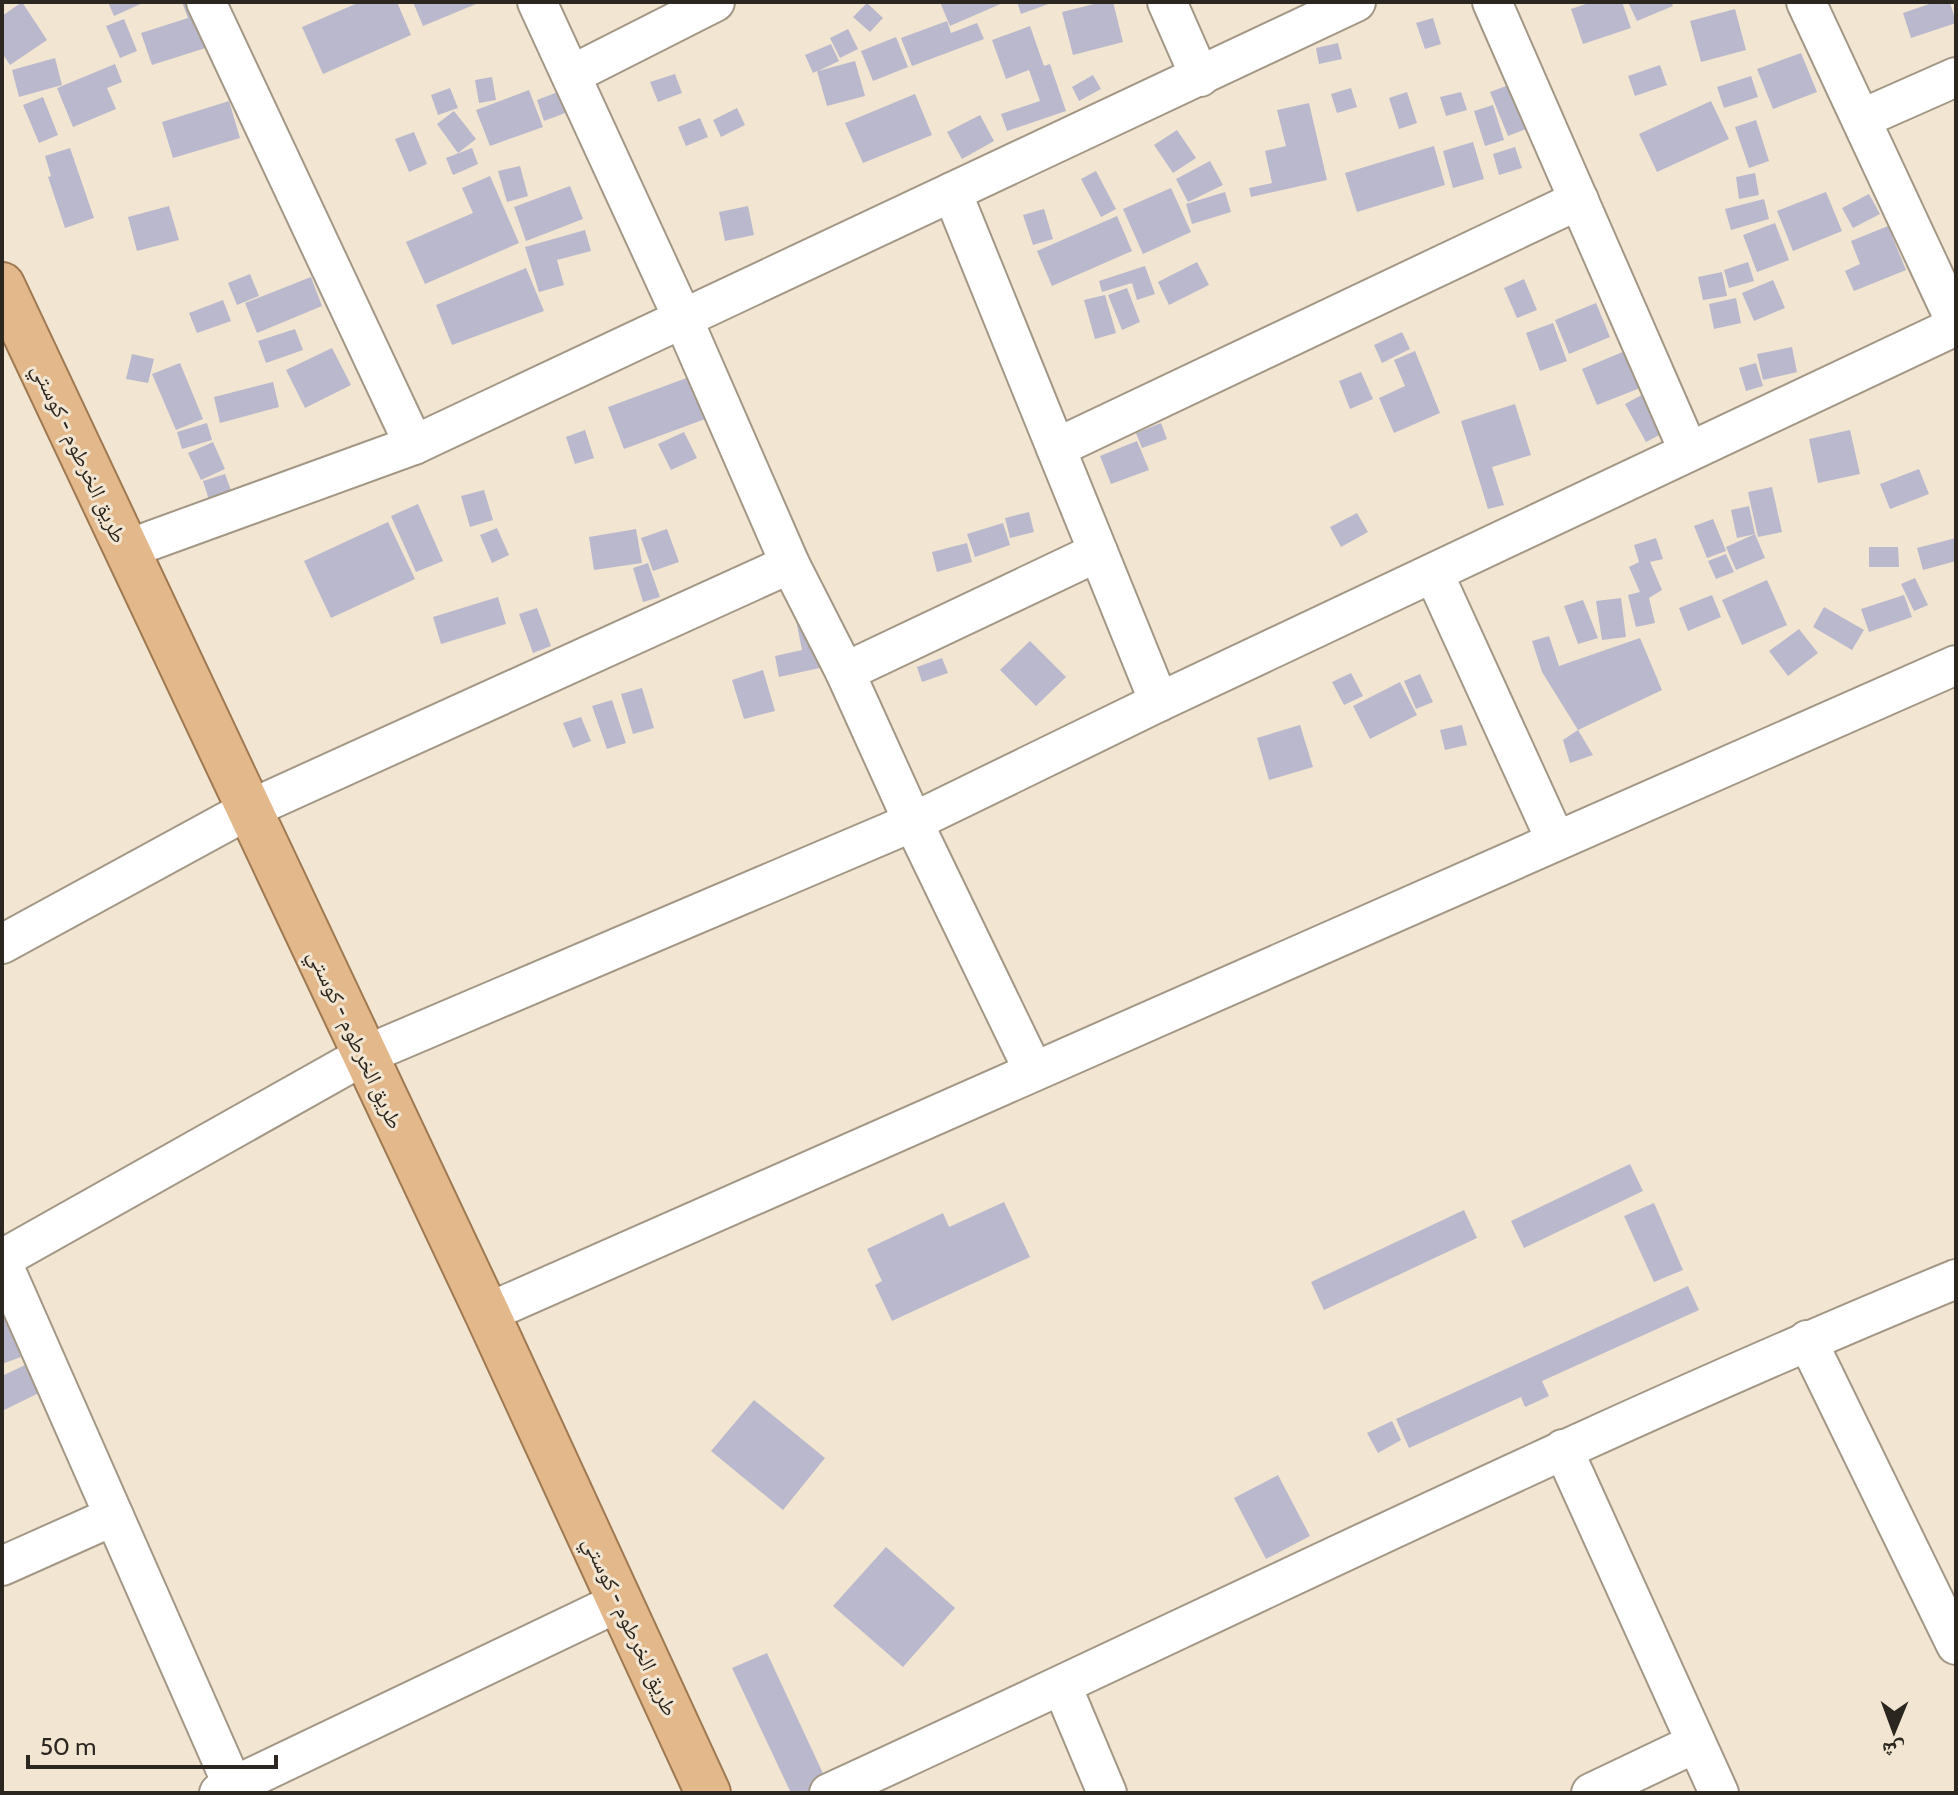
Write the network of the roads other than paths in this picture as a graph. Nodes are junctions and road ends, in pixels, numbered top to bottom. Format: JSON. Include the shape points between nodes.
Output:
{"nodes":[{"id":1,"x":206,"y":2,"type":"edge"},
{"id":2,"x":537,"y":2,"type":"edge"},
{"id":3,"x":715,"y":2,"type":"edge"},
{"id":4,"x":1167,"y":2,"type":"edge"},
{"id":5,"x":1356,"y":2,"type":"edge"},
{"id":6,"x":1492,"y":2,"type":"edge"},
{"id":7,"x":1806,"y":2,"type":"edge"},
{"id":8,"x":571,"y":75,"type":"junction"},
{"id":9,"x":1200,"y":77,"type":"junction"},
{"id":10,"x":1956,"y":77,"type":"edge"},
{"id":11,"x":1861,"y":119,"type":"junction"},
{"id":12,"x":952,"y":192,"type":"junction"},
{"id":13,"x":1579,"y":200,"type":"junction"},
{"id":14,"x":7,"y":311,"type":"edge"},
{"id":15,"x":683,"y":319,"type":"junction"},
{"id":16,"x":1956,"y":324,"type":"edge"},
{"id":17,"x":414,"y":445,"type":"junction"},
{"id":18,"x":1056,"y":448,"type":"junction"},
{"id":19,"x":1688,"y":450,"type":"junction"},
{"id":20,"x":125,"y":550,"type":"junction"},
{"id":21,"x":1098,"y":552,"type":"junction"},
{"id":22,"x":790,"y":564,"type":"junction"},
{"id":23,"x":1434,"y":574,"type":"junction"},
{"id":24,"x":1956,"y":665,"type":"edge"},
{"id":25,"x":845,"y":672,"type":"junction"},
{"id":26,"x":1159,"y":702,"type":"junction"},
{"id":27,"x":248,"y":810,"type":"junction"},
{"id":28,"x":913,"y":822,"type":"junction"},
{"id":29,"x":1556,"y":841,"type":"junction"},
{"id":30,"x":2,"y":944,"type":"edge"},
{"id":31,"x":363,"y":1056,"type":"junction"},
{"id":32,"x":1033,"y":1070,"type":"junction"},
{"id":33,"x":2,"y":1260,"type":"edge"},
{"id":34,"x":1956,"y":1279,"type":"edge"},
{"id":35,"x":487,"y":1313,"type":"junction"},
{"id":36,"x":1807,"y":1340,"type":"junction"},
{"id":37,"x":1563,"y":1449,"type":"junction"},
{"id":38,"x":114,"y":1516,"type":"junction"},
{"id":39,"x":2,"y":1566,"type":"edge"},
{"id":40,"x":619,"y":1602,"type":"junction"},
{"id":41,"x":1956,"y":1645,"type":"edge"},
{"id":42,"x":1062,"y":1686,"type":"junction"},
{"id":43,"x":1696,"y":1743,"type":"junction"},
{"id":44,"x":226,"y":1790,"type":"edge"},
{"id":45,"x":708,"y":1793,"type":"edge"},
{"id":46,"x":829,"y":1793,"type":"edge"},
{"id":47,"x":1107,"y":1793,"type":"edge"},
{"id":48,"x":1591,"y":1793,"type":"edge"},
{"id":49,"x":1719,"y":1793,"type":"edge"}],
"edges":[{"from":1,"to":17,"type":"street"},
{"from":2,"to":8,"type":"street"},
{"from":3,"to":8,"type":"street"},
{"from":4,"to":9,"type":"street"},
{"from":5,"to":9,"type":"street"},
{"from":6,"to":13,"type":"street"},
{"from":7,"to":11,"type":"street"},
{"from":8,"to":15,"type":"street"},
{"from":9,"to":12,"type":"street"},
{"from":10,"to":11,"type":"street"},
{"from":11,"to":16,"type":"street"},
{"from":12,"to":15,"type":"street"},
{"from":12,"to":18,"type":"street"},
{"from":13,"to":18,"type":"street"},
{"from":13,"to":19,"type":"street"},
{"from":14,"to":20,"type":"highway","name":"طريق الخرطوم - كوستي"},
{"from":15,"to":17,"type":"street"},
{"from":15,"to":22,"type":"street"},
{"from":16,"to":19,"type":"street"},
{"from":17,"to":20,"type":"street"},
{"from":18,"to":21,"type":"street"},
{"from":19,"to":23,"type":"street"},
{"from":20,"to":27,"type":"highway","name":"طريق الخرطوم - كوستي"},
{"from":21,"to":25,"type":"street"},
{"from":21,"to":26,"type":"street"},
{"from":22,"to":25,"type":"street"},
{"from":22,"to":27,"type":"street"},
{"from":23,"to":26,"type":"street"},
{"from":23,"to":29,"type":"street"},
{"from":24,"to":29,"type":"street"},
{"from":25,"to":28,"type":"street"},
{"from":26,"to":28,"type":"street"},
{"from":27,"to":30,"type":"street"},
{"from":27,"to":31,"type":"highway","name":"طريق الخرطوم - كوستي"},
{"from":28,"to":31,"type":"street"},
{"from":28,"to":32,"type":"street"},
{"from":29,"to":32,"type":"street"},
{"from":31,"to":33,"type":"street"},
{"from":31,"to":35,"type":"highway","name":"طريق الخرطوم - كوستي"},
{"from":32,"to":35,"type":"street"},
{"from":33,"to":38,"type":"street"},
{"from":34,"to":36,"type":"street"},
{"from":35,"to":40,"type":"highway","name":"طريق الخرطوم - كوستي"},
{"from":36,"to":37,"type":"street"},
{"from":36,"to":41,"type":"street"},
{"from":37,"to":42,"type":"street"},
{"from":37,"to":43,"type":"street"},
{"from":38,"to":39,"type":"street"},
{"from":38,"to":44,"type":"street"},
{"from":40,"to":44,"type":"street"},
{"from":40,"to":45,"type":"highway","name":"طريق الخرطوم - كوستي"},
{"from":42,"to":46,"type":"street"},
{"from":42,"to":47,"type":"street"},
{"from":43,"to":48,"type":"street"},
{"from":43,"to":49,"type":"street"}]}
